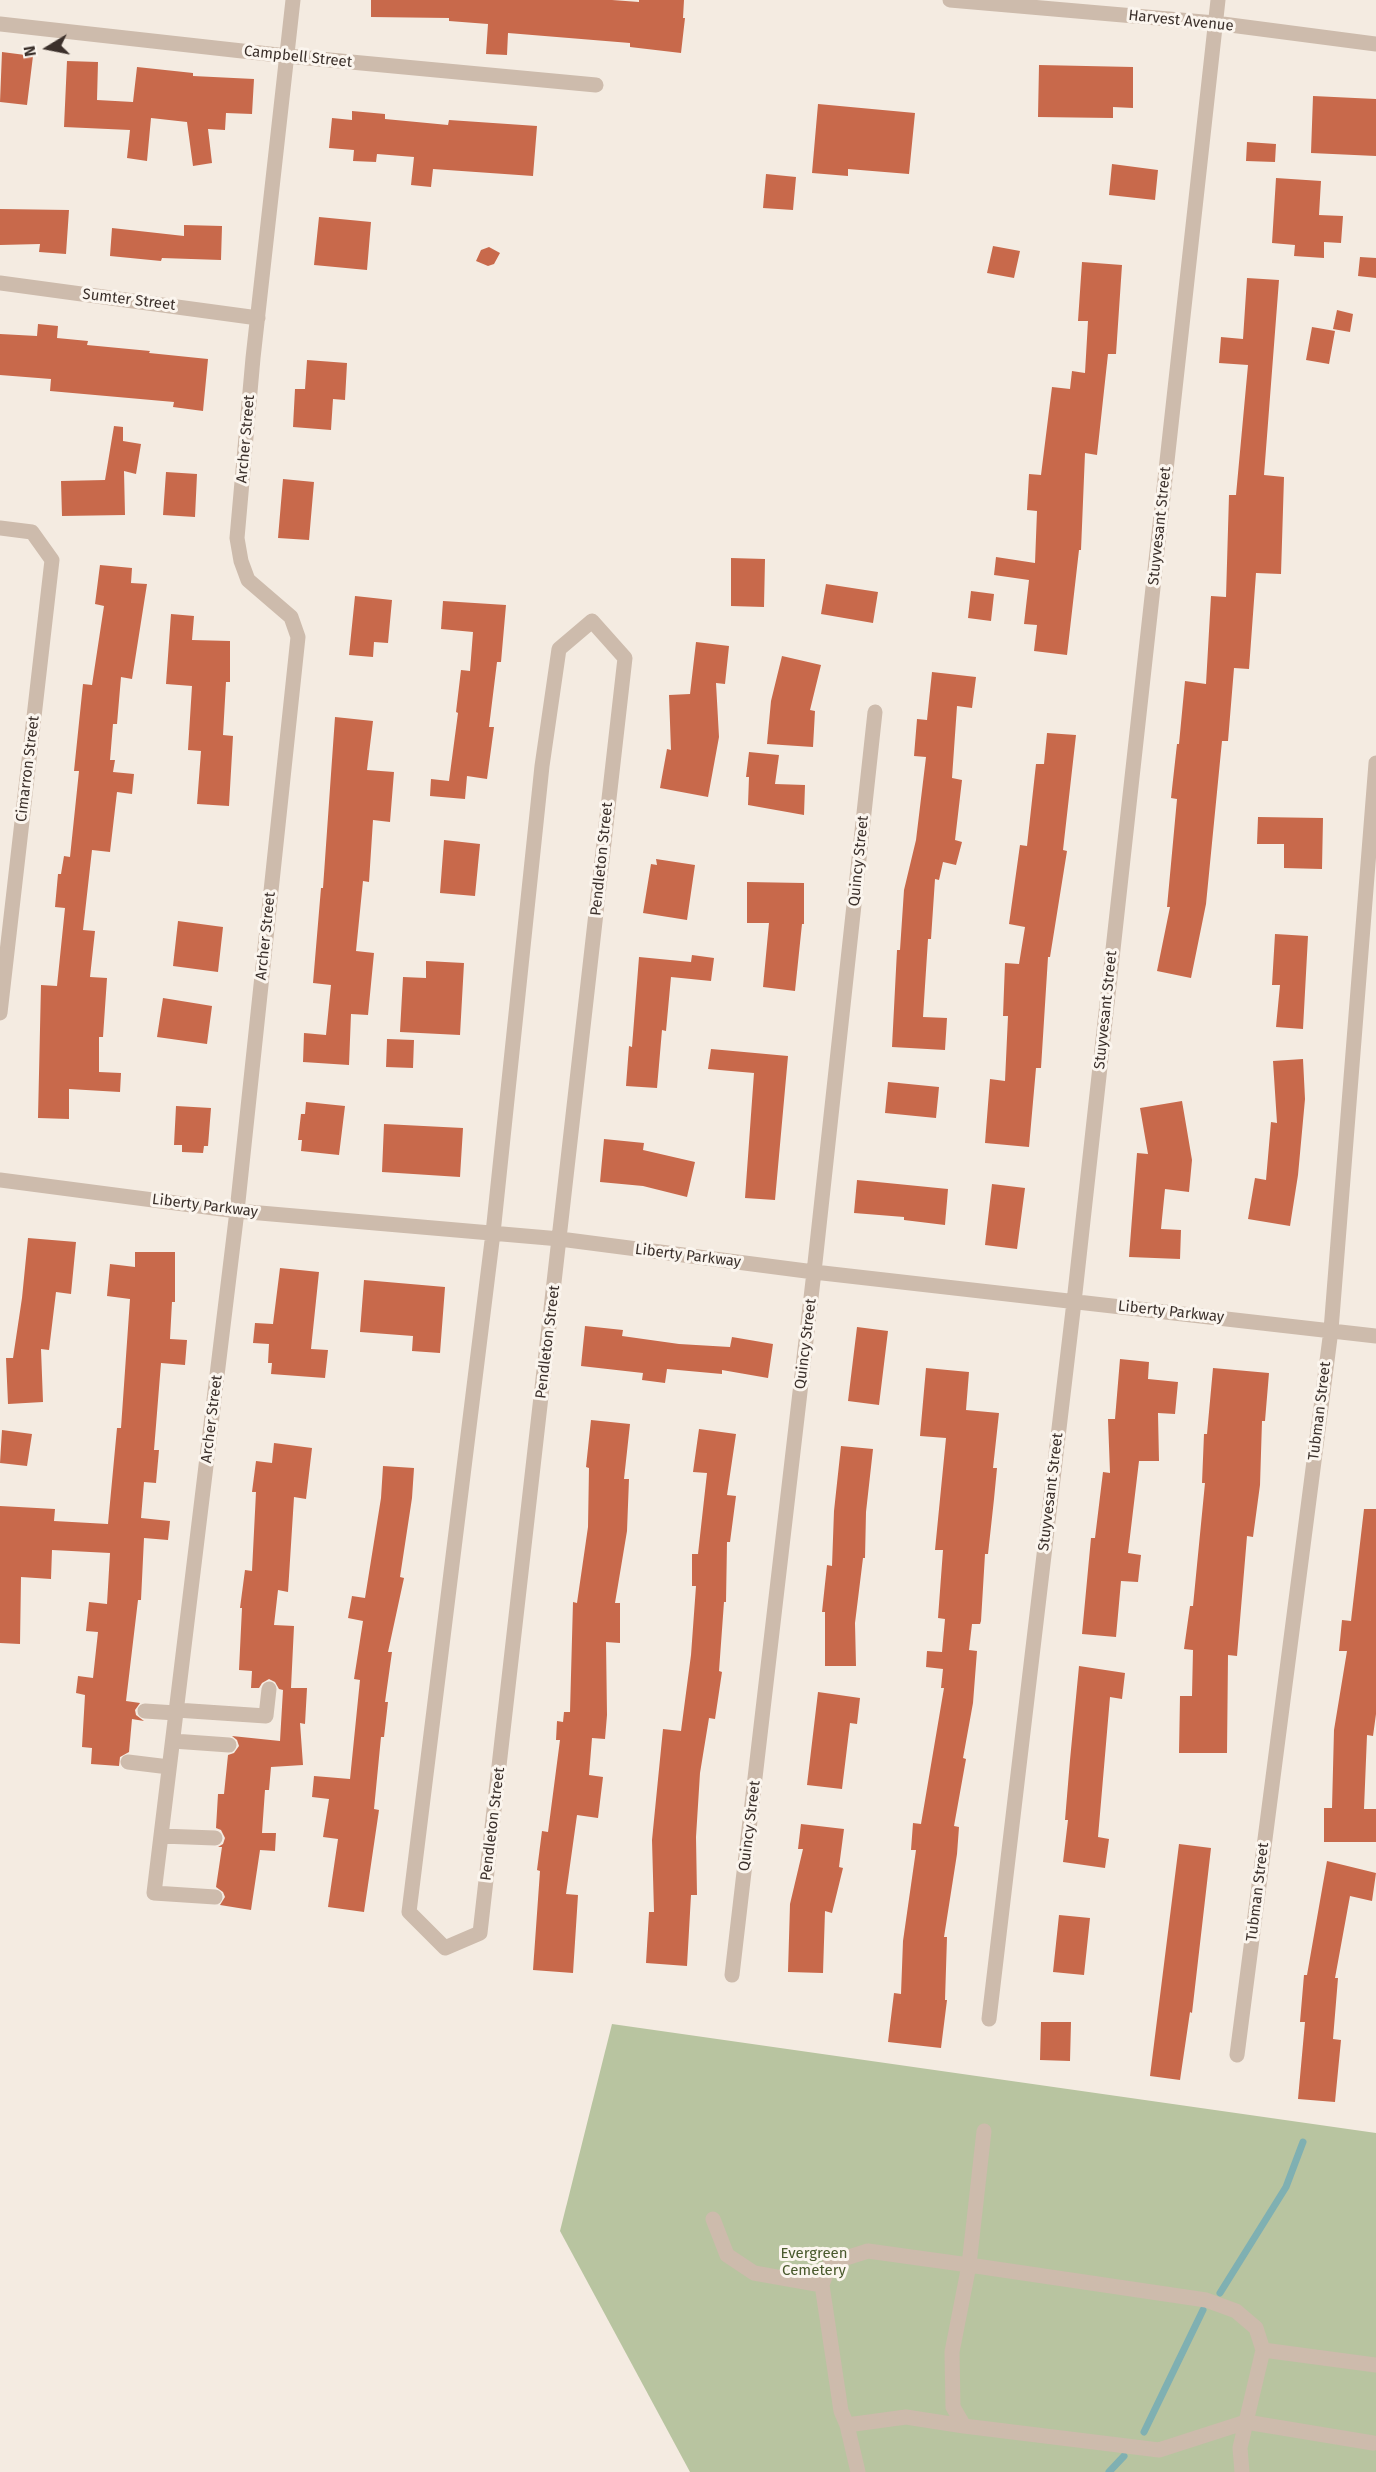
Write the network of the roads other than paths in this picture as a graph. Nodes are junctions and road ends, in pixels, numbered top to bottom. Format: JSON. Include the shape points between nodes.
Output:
{"nodes":[{"id":1,"x":293,"y":0,"type":"edge"},
{"id":2,"x":950,"y":0,"type":"edge"},
{"id":3,"x":1218,"y":0,"type":"edge"},
{"id":4,"x":0,"y":24,"type":"edge"},
{"id":5,"x":1215,"y":24,"type":"junction"},
{"id":6,"x":1376,"y":44,"type":"edge"},
{"id":7,"x":287,"y":56,"type":"junction"},
{"id":8,"x":596,"y":86,"type":"dead end"},
{"id":9,"x":0,"y":284,"type":"edge"},
{"id":10,"x":258,"y":318,"type":"junction"},
{"id":11,"x":0,"y":528,"type":"edge"},
{"id":12,"x":875,"y":712,"type":"dead end"},
{"id":13,"x":1376,"y":763,"type":"edge"},
{"id":14,"x":0,"y":1013,"type":"edge"},
{"id":15,"x":0,"y":1180,"type":"edge"},
{"id":16,"x":237,"y":1211,"type":"junction"},
{"id":17,"x":493,"y":1233,"type":"junction"},
{"id":18,"x":560,"y":1239,"type":"junction"},
{"id":19,"x":814,"y":1272,"type":"junction"},
{"id":20,"x":1074,"y":1302,"type":"junction"},
{"id":21,"x":1330,"y":1330,"type":"junction"},
{"id":22,"x":1376,"y":1336,"type":"edge"},
{"id":23,"x":269,"y":1689,"type":"dead end"},
{"id":24,"x":145,"y":1711,"type":"dead end"},
{"id":25,"x":176,"y":1712,"type":"junction"},
{"id":26,"x":173,"y":1741,"type":"junction"},
{"id":27,"x":229,"y":1745,"type":"dead end"},
{"id":28,"x":128,"y":1762,"type":"dead end"},
{"id":29,"x":170,"y":1767,"type":"junction"},
{"id":30,"x":161,"y":1836,"type":"junction"},
{"id":31,"x":215,"y":1838,"type":"dead end"},
{"id":32,"x":215,"y":1898,"type":"dead end"},
{"id":33,"x":732,"y":1975,"type":"dead end"},
{"id":34,"x":989,"y":2019,"type":"dead end"},
{"id":35,"x":1237,"y":2055,"type":"dead end"},
{"id":36,"x":984,"y":2131,"type":"dead end"},
{"id":37,"x":713,"y":2218,"type":"dead end"},
{"id":38,"x":969,"y":2265,"type":"junction"},
{"id":39,"x":822,"y":2285,"type":"junction"},
{"id":40,"x":1263,"y":2350,"type":"junction"},
{"id":41,"x":1376,"y":2366,"type":"edge"},
{"id":42,"x":1246,"y":2422,"type":"junction"},
{"id":43,"x":847,"y":2425,"type":"junction"},
{"id":44,"x":964,"y":2426,"type":"junction"},
{"id":45,"x":1373,"y":2443,"type":"dead end"},
{"id":46,"x":858,"y":2472,"type":"edge"},
{"id":47,"x":1242,"y":2472,"type":"edge"}],
"edges":[{"from":1,"to":7,"type":"street","name":"Archer Street"},
{"from":2,"to":5,"type":"street","name":"Harvest Avenue"},
{"from":3,"to":5,"type":"street","name":"Stuyvesant Street"},
{"from":4,"to":7,"type":"street","name":"Campbell Street"},
{"from":5,"to":6,"type":"street","name":"Harvest Avenue"},
{"from":5,"to":20,"type":"street","name":"Stuyvesant Street"},
{"from":7,"to":8,"type":"street","name":"Campbell Street"},
{"from":7,"to":10,"type":"street","name":"Archer Street"},
{"from":9,"to":10,"type":"street","name":"Sumter Street"},
{"from":10,"to":16,"type":"street","name":"Archer Street","via":[[237,538],[248,580],[291,617],[298,637]]},
{"from":11,"to":14,"type":"street","name":"Cimarron Street","via":[[32,532],[52,560]]},
{"from":12,"to":19,"type":"street","name":"Quincy Street"},
{"from":13,"to":21,"type":"street","name":"Tubman Street"},
{"from":15,"to":16,"type":"street","name":"Liberty Parkway"},
{"from":16,"to":17,"type":"street","name":"Liberty Parkway"},
{"from":16,"to":25,"type":"street","name":"Archer Street"},
{"from":17,"to":18,"type":"street","name":"Liberty Parkway"},
{"from":17,"to":18,"type":"street","name":"Pendleton Street","via":[[542,766],[559,649],[592,621],[625,658]]},
{"from":17,"to":18,"type":"street","name":"Pendleton Street","via":[[408,1912],[445,1948],[480,1933]]},
{"from":18,"to":19,"type":"street","name":"Liberty Parkway"},
{"from":19,"to":20,"type":"street","name":"Liberty Parkway"},
{"from":19,"to":33,"type":"street","name":"Quincy Street"},
{"from":20,"to":21,"type":"street","name":"Liberty Parkway"},
{"from":20,"to":34,"type":"street","name":"Stuyvesant Street"},
{"from":21,"to":22,"type":"street","name":"Liberty Parkway"},
{"from":21,"to":35,"type":"street","name":"Tubman Street"},
{"from":23,"to":25,"type":"street","via":[[266,1716]]},
{"from":24,"to":25,"type":"street"},
{"from":25,"to":26,"type":"street","name":"Archer Street"},
{"from":26,"to":27,"type":"street"},
{"from":26,"to":29,"type":"street","name":"Archer Street"},
{"from":28,"to":29,"type":"street"},
{"from":29,"to":30,"type":"street","name":"Archer Street"},
{"from":30,"to":31,"type":"street"},
{"from":30,"to":32,"type":"street","name":"Archer Street","via":[[154,1893]]},
{"from":36,"to":38,"type":"street"},
{"from":37,"to":39,"type":"street","via":[[727,2255],[754,2273]]},
{"from":38,"to":39,"type":"street","via":[[868,2251],[830,2263]]},
{"from":38,"to":40,"type":"street","via":[[1206,2300],[1236,2311],[1256,2328]]},
{"from":38,"to":44,"type":"street","via":[[952,2352],[953,2408]]},
{"from":39,"to":43,"type":"street","via":[[841,2411]]},
{"from":40,"to":41,"type":"street"},
{"from":40,"to":42,"type":"street"},
{"from":42,"to":44,"type":"street","via":[[1160,2450]]},
{"from":42,"to":45,"type":"street"},
{"from":42,"to":47,"type":"street","via":[[1240,2448]]},
{"from":43,"to":44,"type":"street","via":[[906,2417]]},
{"from":43,"to":46,"type":"street"}]}
